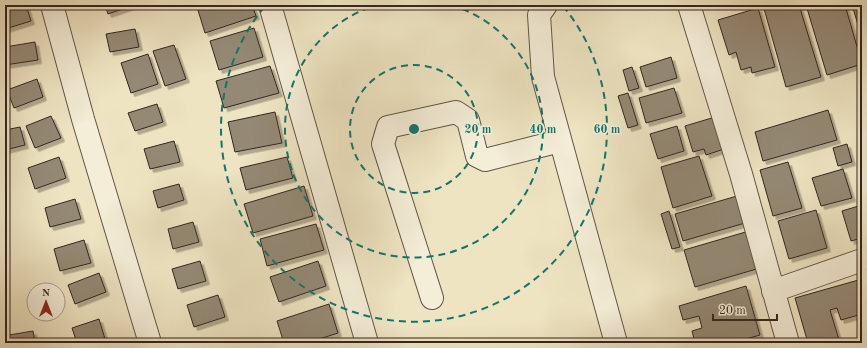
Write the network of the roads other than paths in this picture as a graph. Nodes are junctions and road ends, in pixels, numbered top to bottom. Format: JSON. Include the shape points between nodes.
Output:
{"nodes":[{"id":1,"x":52,"y":5,"type":"edge"},
{"id":2,"x":270,"y":5,"type":"edge"},
{"id":3,"x":546,"y":5,"type":"edge"},
{"id":4,"x":689,"y":5,"type":"edge"},
{"id":5,"x":560,"y":141,"type":"junction"},
{"id":6,"x":862,"y":260,"type":"edge"},
{"id":7,"x":773,"y":291,"type":"junction"},
{"id":8,"x":432,"y":298,"type":"dead end"},
{"id":9,"x":150,"y":343,"type":"edge"},
{"id":10,"x":367,"y":343,"type":"edge"},
{"id":11,"x":616,"y":343,"type":"edge"},
{"id":12,"x":788,"y":343,"type":"edge"}],
"edges":[{"from":1,"to":9,"type":"street"},
{"from":2,"to":10,"type":"street"},
{"from":3,"to":5,"type":"street","via":[[539,15],[543,77]]},
{"from":4,"to":7,"type":"street","via":[[741,174]]},
{"from":5,"to":8,"type":"street","via":[[485,160],[477,156],[468,120],[456,112],[388,127],[384,144]]},
{"from":5,"to":11,"type":"street"},
{"from":6,"to":7,"type":"street"},
{"from":7,"to":12,"type":"street"}]}
